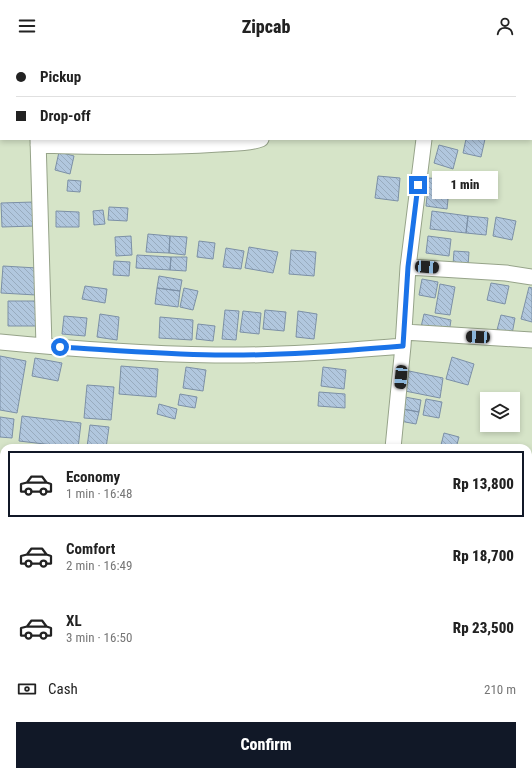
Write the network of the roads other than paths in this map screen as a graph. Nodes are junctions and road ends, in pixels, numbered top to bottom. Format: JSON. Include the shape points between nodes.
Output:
{"nodes":[{"id":1,"x":258,"y":140,"type":"edge"},
{"id":2,"x":424,"y":140,"type":"edge"},
{"id":3,"x":38,"y":142,"type":"edge"},
{"id":4,"x":408,"y":267,"type":"junction"},
{"id":5,"x":532,"y":277,"type":"edge"},
{"id":6,"x":404,"y":339,"type":"junction"},
{"id":7,"x":532,"y":340,"type":"edge"},
{"id":8,"x":0,"y":342,"type":"edge"},
{"id":9,"x":44,"y":346,"type":"junction"},
{"id":10,"x":393,"y":444,"type":"edge"}],
"edges":[{"from":1,"to":3,"type":"street","via":[[206,145],[83,147]]},
{"from":2,"to":4,"type":"street"},
{"from":3,"to":9,"type":"street"},
{"from":4,"to":5,"type":"street"},
{"from":4,"to":6,"type":"street"},
{"from":6,"to":7,"type":"street"},
{"from":6,"to":9,"type":"street","via":[[306,353],[217,355],[156,354]]},
{"from":6,"to":10,"type":"street"},
{"from":8,"to":9,"type":"street"}]}
